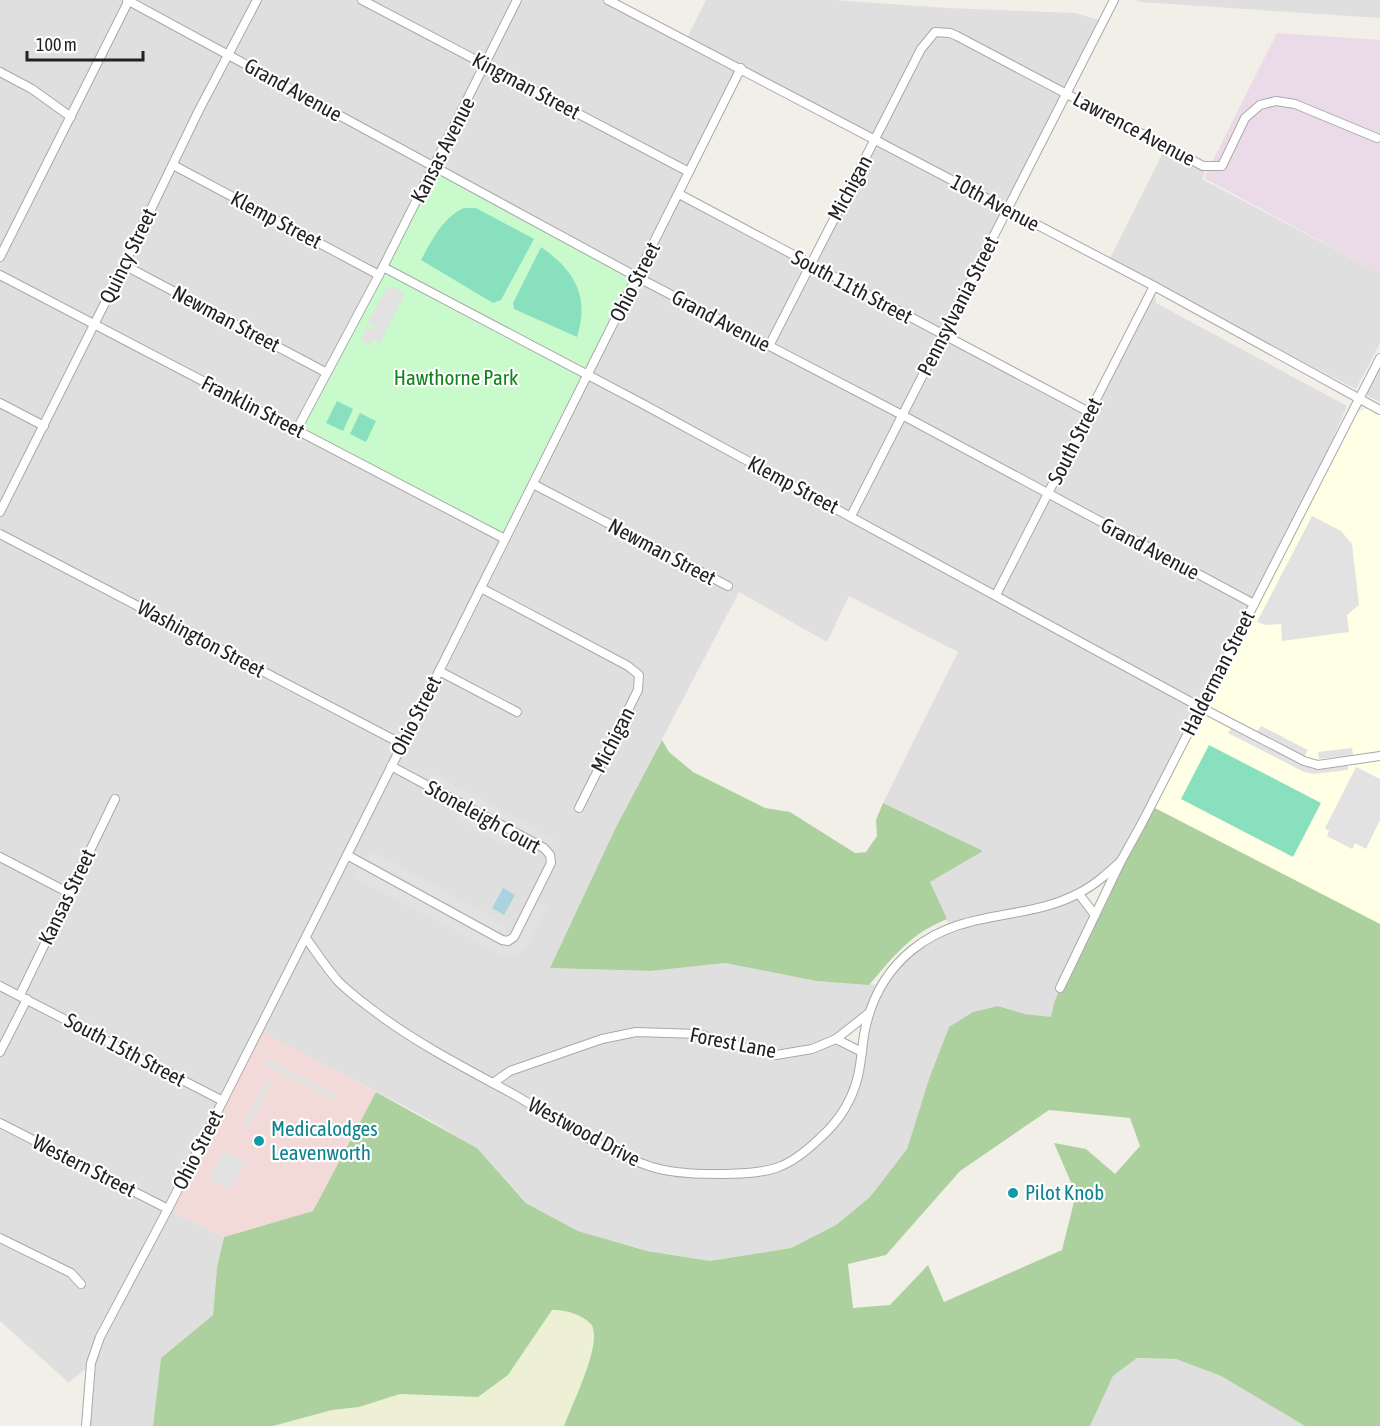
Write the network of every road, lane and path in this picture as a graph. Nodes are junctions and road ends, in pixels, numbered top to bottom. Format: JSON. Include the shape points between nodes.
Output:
{"nodes":[{"id":1,"x":128,"y":0,"type":"edge"},
{"id":2,"x":256,"y":0,"type":"edge"},
{"id":3,"x":362,"y":0,"type":"edge"},
{"id":4,"x":517,"y":0,"type":"edge"},
{"id":5,"x":608,"y":0,"type":"edge"},
{"id":6,"x":1114,"y":0,"type":"edge"},
{"id":7,"x":935,"y":32,"type":"joint"},
{"id":8,"x":229,"y":55,"type":"junction"},
{"id":9,"x":485,"y":64,"type":"junction"},
{"id":10,"x":741,"y":68,"type":"junction"},
{"id":11,"x":0,"y":72,"type":"edge"},
{"id":12,"x":1066,"y":94,"type":"junction"},
{"id":13,"x":71,"y":117,"type":"junction"},
{"id":14,"x":1377,"y":138,"type":"dead end"},
{"id":15,"x":875,"y":140,"type":"junction"},
{"id":16,"x":173,"y":165,"type":"junction"},
{"id":17,"x":434,"y":167,"type":"junction"},
{"id":18,"x":689,"y":172,"type":"junction"},
{"id":19,"x":679,"y":194,"type":"junction"},
{"id":20,"x":1007,"y":209,"type":"junction"},
{"id":21,"x":0,"y":257,"type":"edge"},
{"id":22,"x":124,"y":265,"type":"junction"},
{"id":23,"x":810,"y":265,"type":"junction"},
{"id":24,"x":381,"y":271,"type":"junction"},
{"id":25,"x":0,"y":275,"type":"edge"},
{"id":26,"x":637,"y":277,"type":"junction"},
{"id":27,"x":1154,"y":286,"type":"junction"},
{"id":28,"x":94,"y":324,"type":"junction"},
{"id":29,"x":944,"y":336,"type":"junction"},
{"id":30,"x":769,"y":346,"type":"junction"},
{"id":31,"x":1380,"y":358,"type":"edge"},
{"id":32,"x":327,"y":373,"type":"junction"},
{"id":33,"x":587,"y":375,"type":"junction"},
{"id":34,"x":1359,"y":399,"type":"junction"},
{"id":35,"x":0,"y":403,"type":"edge"},
{"id":36,"x":1380,"y":410,"type":"edge"},
{"id":37,"x":1089,"y":412,"type":"junction"},
{"id":38,"x":903,"y":416,"type":"junction"},
{"id":39,"x":44,"y":426,"type":"junction"},
{"id":40,"x":297,"y":429,"type":"junction"},
{"id":41,"x":533,"y":484,"type":"junction"},
{"id":42,"x":1048,"y":494,"type":"junction"},
{"id":43,"x":0,"y":512,"type":"edge"},
{"id":44,"x":851,"y":516,"type":"junction"},
{"id":45,"x":0,"y":534,"type":"edge"},
{"id":46,"x":506,"y":539,"type":"junction"},
{"id":47,"x":728,"y":586,"type":"dead end"},
{"id":48,"x":482,"y":588,"type":"junction"},
{"id":49,"x":996,"y":595,"type":"junction"},
{"id":50,"x":1254,"y":604,"type":"junction"},
{"id":51,"x":439,"y":671,"type":"junction"},
{"id":52,"x":1200,"y":707,"type":"junction"},
{"id":53,"x":517,"y":712,"type":"dead end"},
{"id":54,"x":402,"y":744,"type":"junction"},
{"id":55,"x":1380,"y":756,"type":"edge"},
{"id":56,"x":391,"y":766,"type":"junction"},
{"id":57,"x":115,"y":799,"type":"dead end"},
{"id":58,"x":579,"y":808,"type":"dead end"},
{"id":59,"x":347,"y":855,"type":"junction"},
{"id":60,"x":0,"y":857,"type":"edge"},
{"id":61,"x":1121,"y":861,"type":"junction"},
{"id":62,"x":69,"y":893,"type":"junction"},
{"id":63,"x":1079,"y":894,"type":"junction"},
{"id":64,"x":1095,"y":915,"type":"junction"},
{"id":65,"x":306,"y":938,"type":"junction"},
{"id":66,"x":0,"y":986,"type":"edge"},
{"id":67,"x":1060,"y":988,"type":"dead end"},
{"id":68,"x":23,"y":997,"type":"junction"},
{"id":69,"x":869,"y":1013,"type":"junction"},
{"id":70,"x":836,"y":1039,"type":"junction"},
{"id":71,"x":0,"y":1052,"type":"edge"},
{"id":72,"x":862,"y":1052,"type":"junction"},
{"id":73,"x":493,"y":1083,"type":"junction"},
{"id":74,"x":223,"y":1101,"type":"junction"},
{"id":75,"x":0,"y":1123,"type":"edge"},
{"id":76,"x":168,"y":1209,"type":"junction"},
{"id":77,"x":0,"y":1238,"type":"edge"},
{"id":78,"x":81,"y":1284,"type":"dead end"},
{"id":79,"x":86,"y":1426,"type":"edge"}],
"edges":[{"from":1,"to":8,"type":"street","name":"Grand Avenue"},
{"from":1,"to":13,"type":"street"},
{"from":2,"to":8,"type":"street","name":"Quincy Street"},
{"from":3,"to":9,"type":"street","name":"Kingman Street"},
{"from":4,"to":9,"type":"street","name":"Kansas Avenue"},
{"from":5,"to":10,"type":"street","name":"10th Avenue"},
{"from":6,"to":12,"type":"street","name":"Pennsylvania Street"},
{"from":7,"to":12,"type":"street","name":"Lawrence Avenue","via":[[957,36]]},
{"from":7,"to":15,"type":"street","name":"Michigan","via":[[921,49]]},
{"from":8,"to":16,"type":"street","name":"Quincy Street"},
{"from":8,"to":17,"type":"street","name":"Grand Avenue"},
{"from":9,"to":17,"type":"street","name":"Kansas Avenue"},
{"from":9,"to":18,"type":"street","name":"Kingman Street"},
{"from":10,"to":15,"type":"street","name":"10th Avenue"},
{"from":10,"to":18,"type":"street","name":"Ohio Street"},
{"from":11,"to":13,"type":"street"},
{"from":12,"to":14,"type":"street","name":"Lawrence Avenue","via":[[1203,166],[1222,166],[1245,118],[1260,105],[1276,101],[1295,104]]},
{"from":12,"to":20,"type":"street","name":"Pennsylvania Street"},
{"from":13,"to":21,"type":"street"},
{"from":15,"to":20,"type":"street","name":"10th Avenue"},
{"from":15,"to":23,"type":"street","name":"Michigan"},
{"from":16,"to":22,"type":"street","name":"Quincy Street"},
{"from":16,"to":24,"type":"street","name":"Klemp Street"},
{"from":17,"to":24,"type":"street","name":"Kansas Avenue"},
{"from":17,"to":26,"type":"street","name":"Grand Avenue"},
{"from":18,"to":19,"type":"street","name":"Ohio Street"},
{"from":19,"to":23,"type":"street","name":"South 11th Street"},
{"from":19,"to":26,"type":"street","name":"Ohio Street"},
{"from":20,"to":27,"type":"street","name":"10th Avenue"},
{"from":20,"to":29,"type":"street","name":"Pennsylvania Street"},
{"from":22,"to":28,"type":"street","name":"Quincy Street"},
{"from":22,"to":32,"type":"street","name":"Newman Street"},
{"from":23,"to":29,"type":"street","name":"South 11th Street"},
{"from":23,"to":30,"type":"street","name":"Michigan"},
{"from":24,"to":32,"type":"street","name":"Kansas Avenue"},
{"from":24,"to":33,"type":"street","name":"Klemp Street"},
{"from":25,"to":28,"type":"street","name":"Franklin Street"},
{"from":26,"to":30,"type":"street","name":"Grand Avenue"},
{"from":26,"to":33,"type":"street","name":"Ohio Street"},
{"from":27,"to":34,"type":"street","name":"10th Avenue"},
{"from":27,"to":37,"type":"street","name":"South Street"},
{"from":28,"to":39,"type":"street","name":"Quincy Street"},
{"from":28,"to":40,"type":"street","name":"Franklin Street"},
{"from":29,"to":37,"type":"street","name":"South 11th Street"},
{"from":29,"to":38,"type":"street","name":"Pennsylvania Street"},
{"from":30,"to":38,"type":"street","name":"Grand Avenue"},
{"from":31,"to":34,"type":"street","name":"Halderman Street"},
{"from":32,"to":40,"type":"street","name":"Kansas Avenue"},
{"from":33,"to":41,"type":"street","name":"Ohio Street"},
{"from":33,"to":44,"type":"street","name":"Klemp Street"},
{"from":34,"to":36,"type":"street","name":"10th Avenue"},
{"from":34,"to":50,"type":"street","name":"Halderman Street"},
{"from":35,"to":39,"type":"street"},
{"from":37,"to":42,"type":"street","name":"South Street"},
{"from":38,"to":42,"type":"street","name":"Grand Avenue"},
{"from":38,"to":44,"type":"street","name":"Pennsylvania Street"},
{"from":39,"to":43,"type":"street","name":"Quincy Street"},
{"from":40,"to":46,"type":"street","name":"Franklin Street"},
{"from":41,"to":46,"type":"street","name":"Ohio Street"},
{"from":41,"to":47,"type":"street","name":"Newman Street"},
{"from":42,"to":49,"type":"street","name":"South Street"},
{"from":42,"to":50,"type":"street","name":"Grand Avenue"},
{"from":44,"to":49,"type":"street","name":"Klemp Street"},
{"from":45,"to":54,"type":"street","name":"Washington Street"},
{"from":46,"to":48,"type":"street","name":"Ohio Street"},
{"from":48,"to":51,"type":"street","name":"Ohio Street"},
{"from":48,"to":58,"type":"street","name":"Michigan","via":[[637,672],[638,690]]},
{"from":49,"to":52,"type":"street","name":"Klemp Street"},
{"from":50,"to":52,"type":"street","name":"Halderman Street"},
{"from":51,"to":53,"type":"street"},
{"from":51,"to":54,"type":"street","name":"Ohio Street"},
{"from":52,"to":55,"type":"street","via":[[1318,765]]},
{"from":52,"to":61,"type":"street","name":"Halderman Street"},
{"from":54,"to":56,"type":"street","name":"Ohio Street"},
{"from":56,"to":59,"type":"street","name":"Ohio Street"},
{"from":56,"to":59,"type":"street","name":"Stoneleigh Court","via":[[544,849],[551,863],[514,937],[508,941]]},
{"from":57,"to":62,"type":"street","name":"Kansas Street"},
{"from":59,"to":65,"type":"street","name":"Ohio Street"},
{"from":60,"to":62,"type":"street"},
{"from":61,"to":63,"type":"street","name":"Westwood Drive"},
{"from":61,"to":64,"type":"street","name":"Halderman Street"},
{"from":62,"to":68,"type":"street","name":"Kansas Street"},
{"from":63,"to":64,"type":"street"},
{"from":63,"to":69,"type":"street","name":"Westwood Drive","via":[[950,927],[924,941],[900,960],[880,985]]},
{"from":64,"to":67,"type":"street","name":"Halderman Street"},
{"from":65,"to":73,"type":"street","name":"Westwood Drive","via":[[337,980],[360,1001],[460,1067]]},
{"from":65,"to":74,"type":"street","name":"Ohio Street"},
{"from":66,"to":68,"type":"street","name":"South 15th Street"},
{"from":68,"to":71,"type":"street","name":"Kansas Street"},
{"from":68,"to":74,"type":"street","name":"South 15th Street"},
{"from":69,"to":70,"type":"street","name":"Forest Lane"},
{"from":69,"to":72,"type":"street","name":"Westwood Drive"},
{"from":70,"to":72,"type":"street"},
{"from":70,"to":73,"type":"street","name":"Forest Lane","via":[[812,1049],[776,1055],[699,1034],[636,1032],[602,1039],[510,1071]]},
{"from":72,"to":73,"type":"street","name":"Westwood Drive","via":[[858,1077],[838,1120],[790,1163],[761,1172],[699,1174],[654,1168],[614,1152]]},
{"from":74,"to":76,"type":"street","name":"Ohio Street"},
{"from":75,"to":76,"type":"street","name":"Western Street"},
{"from":76,"to":79,"type":"street","name":"Ohio Street","via":[[99,1337],[92,1364]]},
{"from":77,"to":78,"type":"street","via":[[71,1273]]}]}
